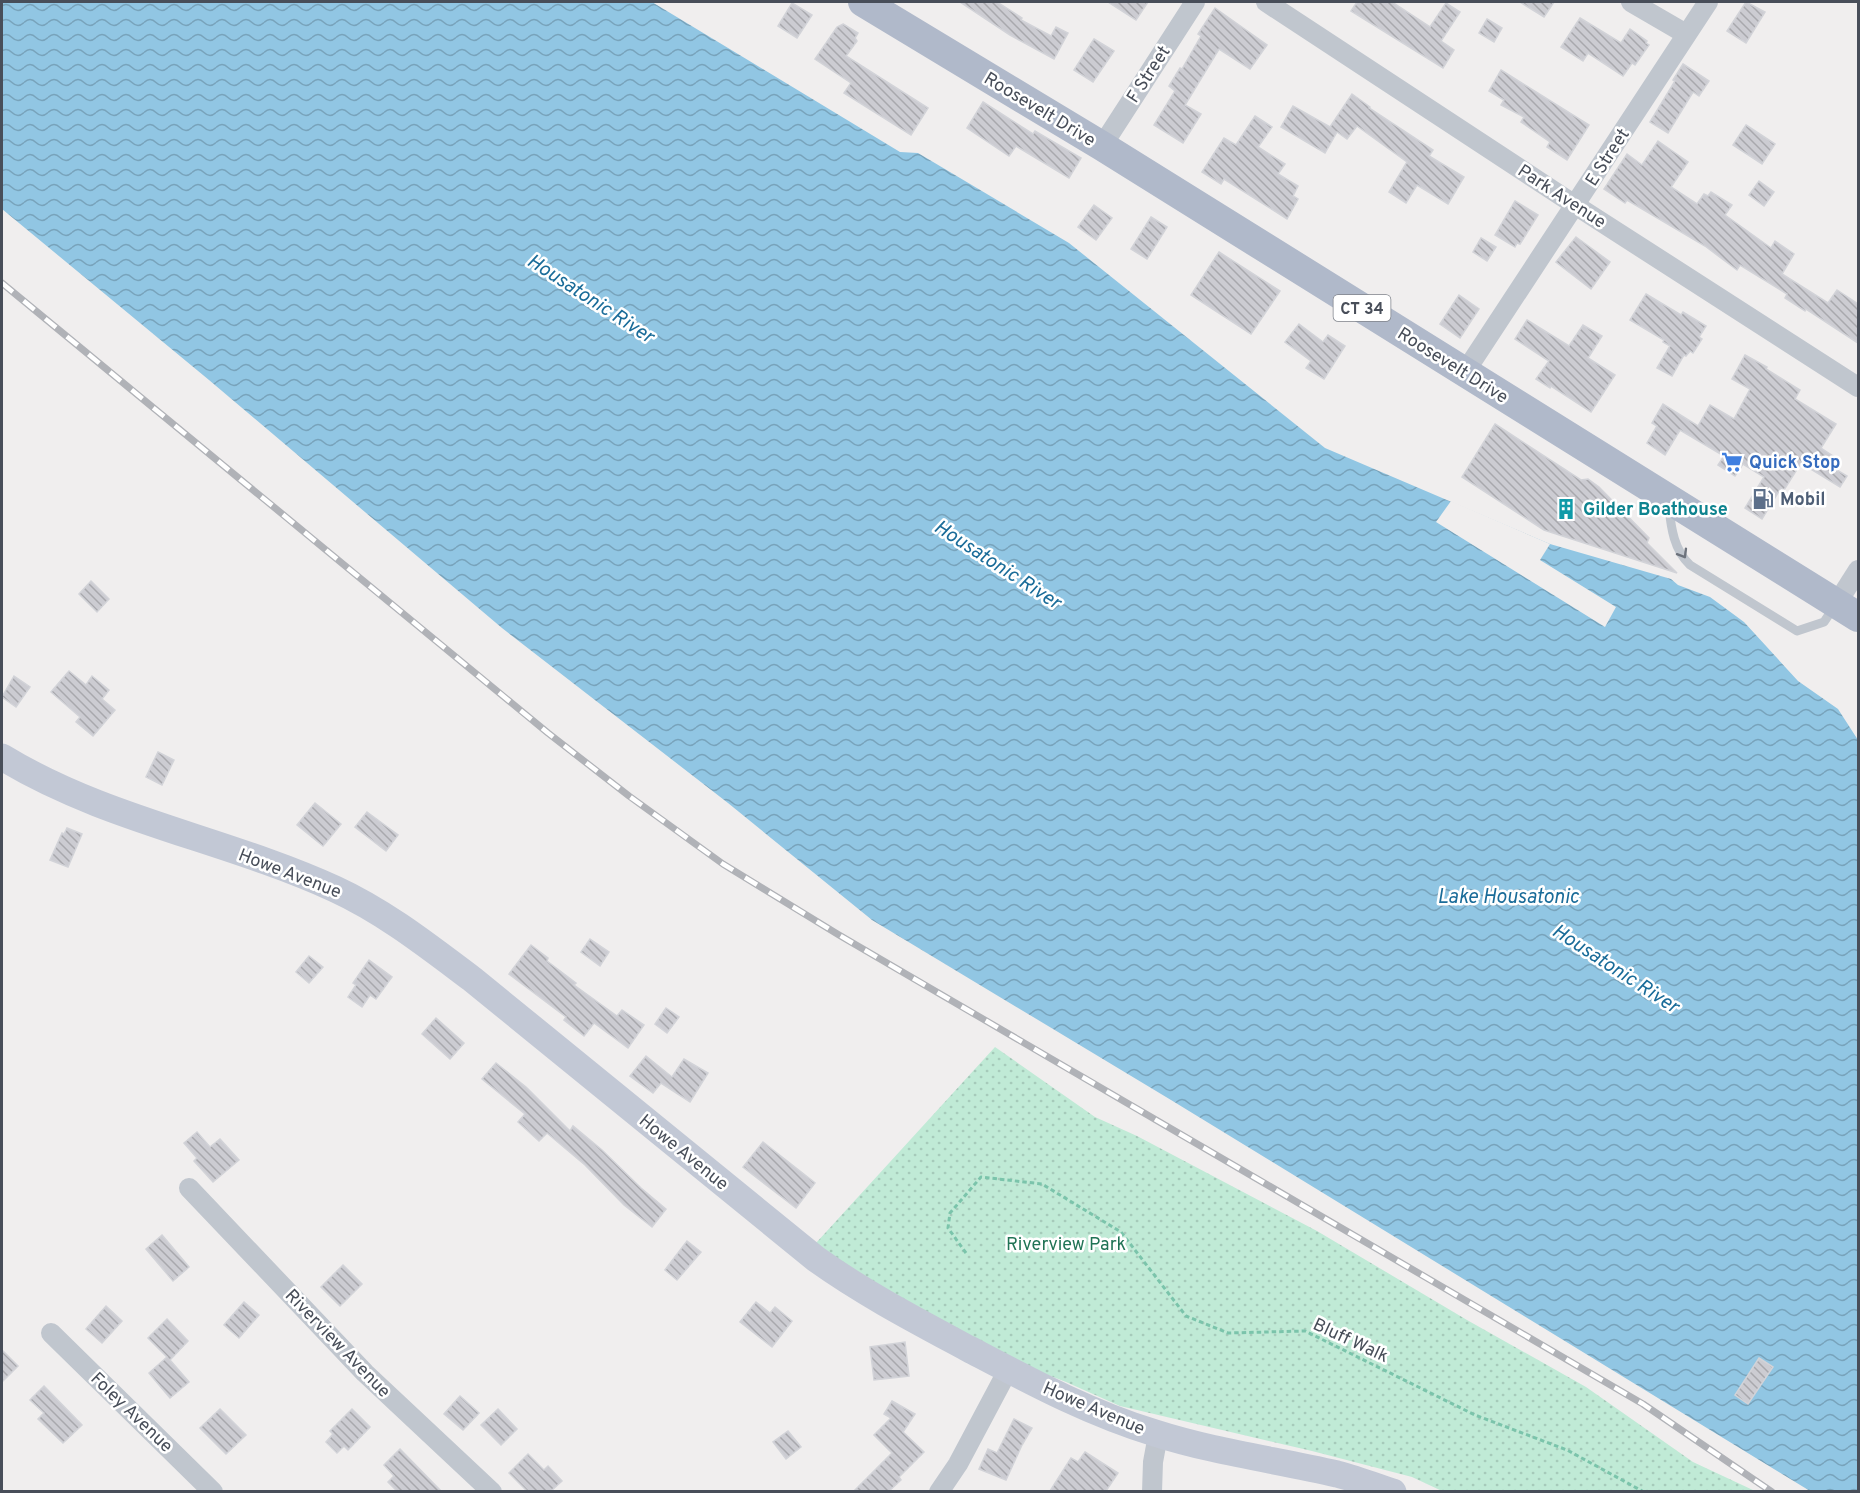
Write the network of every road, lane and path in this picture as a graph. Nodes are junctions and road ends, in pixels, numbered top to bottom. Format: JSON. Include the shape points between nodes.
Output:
{"nodes":[{"id":1,"x":863,"y":2,"type":"edge"},
{"id":2,"x":1195,"y":2,"type":"edge"},
{"id":3,"x":1266,"y":2,"type":"edge"},
{"id":4,"x":1630,"y":2,"type":"edge"},
{"id":5,"x":1708,"y":2,"type":"edge"},
{"id":6,"x":1686,"y":34,"type":"junction"},
{"id":7,"x":1102,"y":146,"type":"junction"},
{"id":8,"x":1575,"y":205,"type":"junction"},
{"id":9,"x":1465,"y":372,"type":"junction"},
{"id":10,"x":1858,"y":387,"type":"edge"},
{"id":11,"x":1669,"y":499,"type":"junction"},
{"id":12,"x":1858,"y":570,"type":"edge"},
{"id":13,"x":1848,"y":610,"type":"edge"},
{"id":14,"x":2,"y":757,"type":"edge"},
{"id":15,"x":189,"y":1188,"type":"dead end"},
{"id":16,"x":966,"y":1252,"type":"dead end"},
{"id":17,"x":51,"y":1333,"type":"dead end"},
{"id":18,"x":1008,"y":1370,"type":"junction"},
{"id":19,"x":1158,"y":1434,"type":"junction"},
{"id":20,"x":213,"y":1491,"type":"edge"},
{"id":21,"x":492,"y":1491,"type":"edge"},
{"id":22,"x":939,"y":1491,"type":"edge"},
{"id":23,"x":1152,"y":1491,"type":"edge"},
{"id":24,"x":1393,"y":1491,"type":"edge"},
{"id":25,"x":1644,"y":1491,"type":"edge"}],
"edges":[{"from":1,"to":7,"type":"main road","name":"Roosevelt Drive","number":"CT 34"},
{"from":2,"to":7,"type":"street","name":"F Street"},
{"from":3,"to":8,"type":"street","name":"Park Avenue"},
{"from":4,"to":6,"type":"street"},
{"from":5,"to":6,"type":"street","name":"E Street"},
{"from":6,"to":8,"type":"street","name":"E Street"},
{"from":7,"to":9,"type":"main road","name":"Roosevelt Drive","number":"CT 34"},
{"from":8,"to":9,"type":"street","name":"E Street"},
{"from":8,"to":10,"type":"street","name":"Park Avenue"},
{"from":9,"to":11,"type":"main road","name":"Roosevelt Drive","number":"CT 34"},
{"from":11,"to":13,"type":"main road","name":"Roosevelt Drive","number":"CT 34"},
{"from":11,"to":13,"type":"lane","one_way":true,"via":[[1672,533],[1690,565],[1797,631]]},
{"from":12,"to":13,"type":"street"},
{"from":14,"to":18,"type":"main road","name":"Howe Avenue","via":[[53,786],[268,863],[374,909],[472,980],[816,1259],[854,1286]]},
{"from":15,"to":21,"type":"street","name":"Riverview Avenue","via":[[365,1373]]},
{"from":16,"to":25,"type":"path","name":"Bluff Walk","via":[[948,1228],[950,1213],[981,1177],[1042,1185],[1121,1232],[1186,1316],[1228,1333],[1305,1331],[1475,1415],[1567,1450]]},
{"from":17,"to":20,"type":"street","name":"Foley Avenue"},
{"from":18,"to":19,"type":"main road","name":"Howe Avenue","via":[[1077,1405]]},
{"from":18,"to":22,"type":"street","via":[[958,1464]]},
{"from":19,"to":23,"type":"street"},
{"from":19,"to":24,"type":"main road","name":"Howe Avenue"}]}
